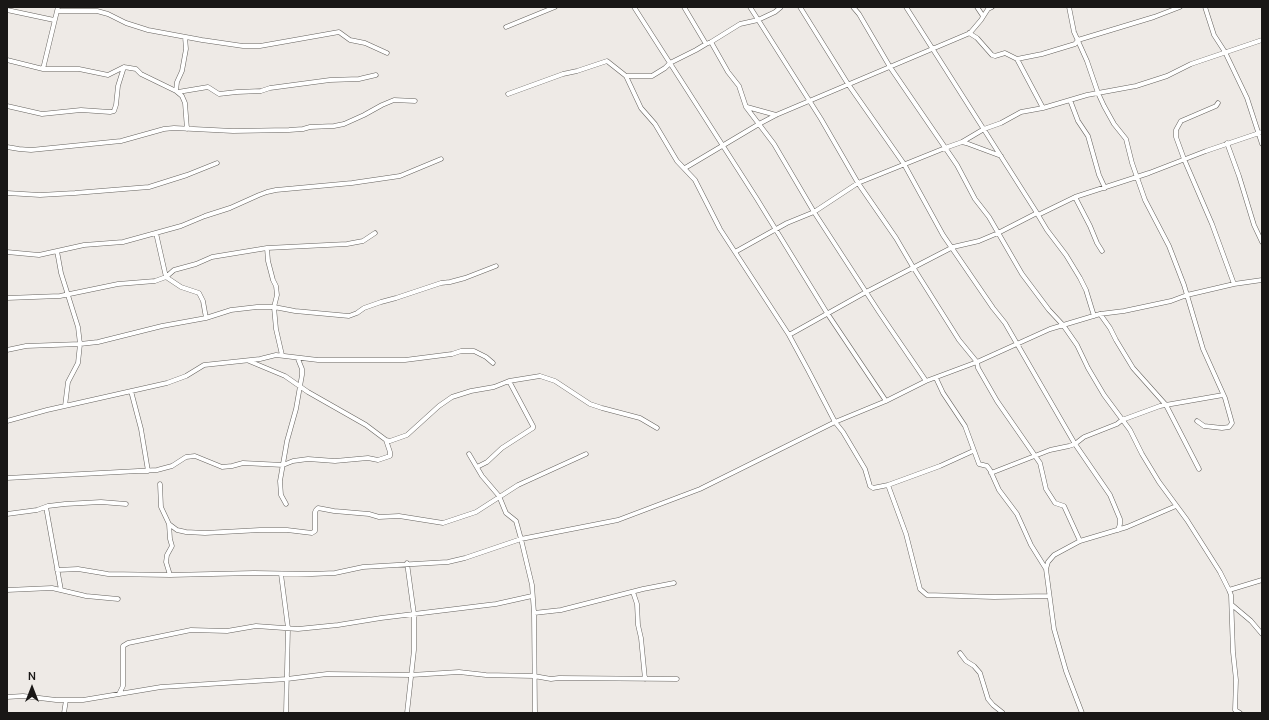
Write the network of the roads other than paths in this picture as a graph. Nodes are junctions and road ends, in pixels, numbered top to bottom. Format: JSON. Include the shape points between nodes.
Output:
{"nodes":[{"id":1,"x":555,"y":7,"type":"edge"},
{"id":2,"x":634,"y":7,"type":"edge"},
{"id":3,"x":684,"y":7,"type":"edge"},
{"id":4,"x":750,"y":7,"type":"edge"},
{"id":5,"x":781,"y":7,"type":"edge"},
{"id":6,"x":800,"y":7,"type":"edge"},
{"id":7,"x":852,"y":7,"type":"edge"},
{"id":8,"x":906,"y":7,"type":"edge"},
{"id":9,"x":977,"y":7,"type":"edge"},
{"id":10,"x":992,"y":7,"type":"edge"},
{"id":11,"x":1069,"y":7,"type":"edge"},
{"id":12,"x":1180,"y":7,"type":"edge"},
{"id":13,"x":1205,"y":7,"type":"edge"},
{"id":14,"x":57,"y":9,"type":"edge"},
{"id":15,"x":7,"y":10,"type":"edge"},
{"id":16,"x":983,"y":16,"type":"junction"},
{"id":17,"x":54,"y":20,"type":"junction"},
{"id":18,"x":758,"y":20,"type":"junction"},
{"id":19,"x":506,"y":27,"type":"dead end"},
{"id":20,"x":969,"y":33,"type":"junction"},
{"id":21,"x":185,"y":37,"type":"junction"},
{"id":22,"x":1078,"y":40,"type":"junction"},
{"id":23,"x":1262,"y":40,"type":"edge"},
{"id":24,"x":708,"y":43,"type":"junction"},
{"id":25,"x":932,"y":49,"type":"junction"},
{"id":26,"x":1225,"y":52,"type":"junction"},
{"id":27,"x":387,"y":53,"type":"dead end"},
{"id":28,"x":1017,"y":59,"type":"junction"},
{"id":29,"x":7,"y":60,"type":"edge"},
{"id":30,"x":670,"y":64,"type":"junction"},
{"id":31,"x":124,"y":67,"type":"junction"},
{"id":32,"x":890,"y":67,"type":"junction"},
{"id":33,"x":43,"y":69,"type":"junction"},
{"id":34,"x":376,"y":75,"type":"dead end"},
{"id":35,"x":626,"y":76,"type":"junction"},
{"id":36,"x":848,"y":84,"type":"junction"},
{"id":37,"x":177,"y":91,"type":"junction"},
{"id":38,"x":1098,"y":93,"type":"junction"},
{"id":39,"x":508,"y":94,"type":"dead end"},
{"id":40,"x":1070,"y":100,"type":"junction"},
{"id":41,"x":415,"y":101,"type":"dead end"},
{"id":42,"x":810,"y":101,"type":"junction"},
{"id":43,"x":1218,"y":103,"type":"dead end"},
{"id":44,"x":7,"y":106,"type":"edge"},
{"id":45,"x":746,"y":107,"type":"junction"},
{"id":46,"x":1043,"y":108,"type":"junction"},
{"id":47,"x":776,"y":115,"type":"junction"},
{"id":48,"x":759,"y":124,"type":"junction"},
{"id":49,"x":186,"y":128,"type":"junction"},
{"id":50,"x":984,"y":129,"type":"junction"},
{"id":51,"x":1260,"y":133,"type":"edge"},
{"id":52,"x":962,"y":142,"type":"junction"},
{"id":53,"x":1227,"y":143,"type":"junction"},
{"id":54,"x":1262,"y":144,"type":"edge"},
{"id":55,"x":722,"y":146,"type":"junction"},
{"id":56,"x":7,"y":147,"type":"edge"},
{"id":57,"x":945,"y":148,"type":"junction"},
{"id":58,"x":1001,"y":156,"type":"junction"},
{"id":59,"x":441,"y":158,"type":"dead end"},
{"id":60,"x":1184,"y":159,"type":"junction"},
{"id":61,"x":217,"y":163,"type":"dead end"},
{"id":62,"x":904,"y":164,"type":"junction"},
{"id":63,"x":685,"y":168,"type":"junction"},
{"id":64,"x":1137,"y":177,"type":"junction"},
{"id":65,"x":858,"y":183,"type":"junction"},
{"id":66,"x":1106,"y":188,"type":"junction"},
{"id":67,"x":7,"y":193,"type":"edge"},
{"id":68,"x":1075,"y":197,"type":"junction"},
{"id":69,"x":814,"y":212,"type":"junction"},
{"id":70,"x":1038,"y":214,"type":"junction"},
{"id":71,"x":776,"y":230,"type":"junction"},
{"id":72,"x":156,"y":233,"type":"junction"},
{"id":73,"x":375,"y":233,"type":"dead end"},
{"id":74,"x":998,"y":233,"type":"junction"},
{"id":75,"x":1262,"y":242,"type":"edge"},
{"id":76,"x":953,"y":247,"type":"junction"},
{"id":77,"x":267,"y":248,"type":"junction"},
{"id":78,"x":57,"y":251,"type":"junction"},
{"id":79,"x":1102,"y":251,"type":"dead end"},
{"id":80,"x":7,"y":252,"type":"edge"},
{"id":81,"x":735,"y":252,"type":"junction"},
{"id":82,"x":496,"y":266,"type":"dead end"},
{"id":83,"x":912,"y":267,"type":"junction"},
{"id":84,"x":166,"y":277,"type":"junction"},
{"id":85,"x":1262,"y":280,"type":"edge"},
{"id":86,"x":1234,"y":284,"type":"junction"},
{"id":87,"x":866,"y":292,"type":"junction"},
{"id":88,"x":67,"y":294,"type":"junction"},
{"id":89,"x":1187,"y":295,"type":"junction"},
{"id":90,"x":7,"y":298,"type":"edge"},
{"id":91,"x":274,"y":307,"type":"junction"},
{"id":92,"x":827,"y":313,"type":"junction"},
{"id":93,"x":1100,"y":314,"type":"junction"},
{"id":94,"x":1094,"y":316,"type":"junction"},
{"id":95,"x":206,"y":318,"type":"junction"},
{"id":96,"x":1063,"y":325,"type":"junction"},
{"id":97,"x":789,"y":335,"type":"junction"},
{"id":98,"x":80,"y":344,"type":"junction"},
{"id":99,"x":1016,"y":344,"type":"junction"},
{"id":100,"x":7,"y":350,"type":"edge"},
{"id":101,"x":282,"y":355,"type":"junction"},
{"id":102,"x":298,"y":359,"type":"junction"},
{"id":103,"x":249,"y":361,"type":"junction"},
{"id":104,"x":976,"y":362,"type":"junction"},
{"id":105,"x":493,"y":363,"type":"dead end"},
{"id":106,"x":936,"y":378,"type":"junction"},
{"id":107,"x":509,"y":381,"type":"junction"},
{"id":108,"x":926,"y":381,"type":"junction"},
{"id":109,"x":299,"y":386,"type":"junction"},
{"id":110,"x":131,"y":391,"type":"junction"},
{"id":111,"x":1223,"y":395,"type":"junction"},
{"id":112,"x":886,"y":401,"type":"junction"},
{"id":113,"x":1166,"y":405,"type":"junction"},
{"id":114,"x":65,"y":406,"type":"junction"},
{"id":115,"x":1122,"y":420,"type":"junction"},
{"id":116,"x":7,"y":421,"type":"edge"},
{"id":117,"x":1197,"y":421,"type":"dead end"},
{"id":118,"x":835,"y":422,"type":"junction"},
{"id":119,"x":657,"y":428,"type":"dead end"},
{"id":120,"x":386,"y":440,"type":"junction"},
{"id":121,"x":1076,"y":444,"type":"junction"},
{"id":122,"x":973,"y":451,"type":"junction"},
{"id":123,"x":469,"y":454,"type":"dead end"},
{"id":124,"x":586,"y":454,"type":"dead end"},
{"id":125,"x":1035,"y":455,"type":"junction"},
{"id":126,"x":283,"y":465,"type":"junction"},
{"id":127,"x":477,"y":467,"type":"junction"},
{"id":128,"x":1198,"y":469,"type":"dead end"},
{"id":129,"x":148,"y":471,"type":"junction"},
{"id":130,"x":991,"y":473,"type":"junction"},
{"id":131,"x":7,"y":478,"type":"edge"},
{"id":132,"x":160,"y":484,"type":"dead end"},
{"id":133,"x":888,"y":485,"type":"junction"},
{"id":134,"x":499,"y":496,"type":"junction"},
{"id":135,"x":126,"y":504,"type":"dead end"},
{"id":136,"x":286,"y":504,"type":"dead end"},
{"id":137,"x":1176,"y":506,"type":"junction"},
{"id":138,"x":46,"y":507,"type":"junction"},
{"id":139,"x":7,"y":514,"type":"edge"},
{"id":140,"x":169,"y":524,"type":"junction"},
{"id":141,"x":1118,"y":530,"type":"junction"},
{"id":142,"x":521,"y":539,"type":"junction"},
{"id":143,"x":1080,"y":541,"type":"junction"},
{"id":144,"x":407,"y":563,"type":"junction"},
{"id":145,"x":1046,"y":569,"type":"junction"},
{"id":146,"x":57,"y":570,"type":"junction"},
{"id":147,"x":281,"y":574,"type":"junction"},
{"id":148,"x":170,"y":575,"type":"junction"},
{"id":149,"x":1262,"y":580,"type":"edge"},
{"id":150,"x":674,"y":583,"type":"dead end"},
{"id":151,"x":7,"y":590,"type":"edge"},
{"id":152,"x":61,"y":590,"type":"junction"},
{"id":153,"x":1229,"y":590,"type":"junction"},
{"id":154,"x":633,"y":592,"type":"junction"},
{"id":155,"x":532,"y":596,"type":"junction"},
{"id":156,"x":1049,"y":596,"type":"junction"},
{"id":157,"x":118,"y":600,"type":"dead end"},
{"id":158,"x":1232,"y":605,"type":"junction"},
{"id":159,"x":534,"y":613,"type":"junction"},
{"id":160,"x":414,"y":614,"type":"junction"},
{"id":161,"x":288,"y":628,"type":"junction"},
{"id":162,"x":1262,"y":634,"type":"edge"},
{"id":163,"x":960,"y":653,"type":"dead end"},
{"id":164,"x":411,"y":675,"type":"junction"},
{"id":165,"x":534,"y":676,"type":"junction"},
{"id":166,"x":287,"y":679,"type":"junction"},
{"id":167,"x":645,"y":679,"type":"junction"},
{"id":168,"x":677,"y":679,"type":"dead end"},
{"id":169,"x":119,"y":694,"type":"junction"},
{"id":170,"x":7,"y":696,"type":"edge"},
{"id":171,"x":66,"y":700,"type":"junction"},
{"id":172,"x":64,"y":713,"type":"edge"},
{"id":173,"x":286,"y":713,"type":"edge"},
{"id":174,"x":407,"y":713,"type":"edge"},
{"id":175,"x":535,"y":713,"type":"edge"},
{"id":176,"x":1003,"y":713,"type":"edge"},
{"id":177,"x":1082,"y":713,"type":"edge"},
{"id":178,"x":1240,"y":713,"type":"edge"}],
"edges":[{"from":1,"to":19,"type":"street"},
{"from":2,"to":30,"type":"street"},
{"from":3,"to":24,"type":"street"},
{"from":4,"to":18,"type":"street"},
{"from":5,"to":18,"type":"street"},
{"from":6,"to":36,"type":"street"},
{"from":7,"to":32,"type":"street","via":[[859,14]]},
{"from":8,"to":25,"type":"street"},
{"from":9,"to":16,"type":"street"},
{"from":10,"to":16,"type":"street"},
{"from":11,"to":22,"type":"street"},
{"from":12,"to":22,"type":"street"},
{"from":13,"to":26,"type":"street","via":[[1214,35]]},
{"from":14,"to":17,"type":"street"},
{"from":14,"to":21,"type":"street","via":[[97,11],[126,24]]},
{"from":15,"to":17,"type":"street"},
{"from":16,"to":20,"type":"street"},
{"from":17,"to":33,"type":"street"},
{"from":18,"to":24,"type":"street","via":[[740,24]]},
{"from":18,"to":42,"type":"street"},
{"from":20,"to":25,"type":"street"},
{"from":20,"to":28,"type":"street","via":[[992,55],[1005,53]]},
{"from":21,"to":27,"type":"street","via":[[243,46],[260,46],[336,31],[350,40],[366,43]]},
{"from":21,"to":37,"type":"street","via":[[186,48]]},
{"from":22,"to":28,"type":"street","via":[[1069,46]]},
{"from":22,"to":38,"type":"street"},
{"from":23,"to":26,"type":"street"},
{"from":24,"to":30,"type":"street"},
{"from":24,"to":45,"type":"street","via":[[738,86]]},
{"from":25,"to":32,"type":"street"},
{"from":25,"to":50,"type":"street"},
{"from":26,"to":38,"type":"street","via":[[1167,76],[1136,86]]},
{"from":26,"to":51,"type":"street"},
{"from":28,"to":46,"type":"street"},
{"from":29,"to":33,"type":"street"},
{"from":30,"to":35,"type":"street","via":[[652,76]]},
{"from":30,"to":55,"type":"street"},
{"from":31,"to":33,"type":"street","via":[[108,74],[79,69]]},
{"from":31,"to":37,"type":"street","via":[[136,69],[141,74]]},
{"from":31,"to":44,"type":"street","via":[[114,111],[81,110],[42,114]]},
{"from":32,"to":36,"type":"street"},
{"from":32,"to":57,"type":"street"},
{"from":34,"to":37,"type":"street","via":[[260,91],[219,94],[208,87]]},
{"from":35,"to":39,"type":"street","via":[[607,61]]},
{"from":35,"to":63,"type":"street","via":[[641,108],[655,124],[677,161]]},
{"from":36,"to":42,"type":"street"},
{"from":36,"to":62,"type":"street"},
{"from":37,"to":49,"type":"street","via":[[185,103]]},
{"from":38,"to":40,"type":"street"},
{"from":38,"to":64,"type":"street","via":[[1114,124],[1126,139]]},
{"from":40,"to":46,"type":"street"},
{"from":40,"to":66,"type":"street","via":[[1078,121],[1088,136],[1093,158]]},
{"from":41,"to":49,"type":"street","via":[[394,100],[344,124],[334,126],[233,131]]},
{"from":42,"to":47,"type":"street"},
{"from":42,"to":65,"type":"street"},
{"from":43,"to":60,"type":"street","via":[[1178,124],[1176,137]]},
{"from":45,"to":47,"type":"street"},
{"from":45,"to":48,"type":"street"},
{"from":46,"to":50,"type":"street","via":[[1021,112]]},
{"from":47,"to":48,"type":"street"},
{"from":48,"to":55,"type":"street"},
{"from":48,"to":69,"type":"street","via":[[774,144]]},
{"from":49,"to":56,"type":"street","via":[[164,129],[121,141],[31,150]]},
{"from":50,"to":52,"type":"street"},
{"from":50,"to":58,"type":"street"},
{"from":51,"to":53,"type":"street"},
{"from":51,"to":54,"type":"street"},
{"from":52,"to":57,"type":"street"},
{"from":52,"to":58,"type":"street"},
{"from":53,"to":60,"type":"street"},
{"from":53,"to":75,"type":"street"},
{"from":55,"to":63,"type":"street"},
{"from":55,"to":71,"type":"street"},
{"from":57,"to":62,"type":"street"},
{"from":57,"to":74,"type":"street"},
{"from":58,"to":70,"type":"street"},
{"from":59,"to":72,"type":"street","via":[[400,176],[272,191]]},
{"from":60,"to":64,"type":"street"},
{"from":60,"to":86,"type":"street"},
{"from":61,"to":67,"type":"street","via":[[149,187],[40,195]]},
{"from":62,"to":65,"type":"street"},
{"from":62,"to":76,"type":"street","via":[[943,235]]},
{"from":63,"to":81,"type":"street"},
{"from":64,"to":66,"type":"street"},
{"from":64,"to":89,"type":"street","via":[[1168,242]]},
{"from":65,"to":69,"type":"street"},
{"from":65,"to":83,"type":"street","via":[[896,238]]},
{"from":66,"to":68,"type":"street"},
{"from":68,"to":70,"type":"street"},
{"from":68,"to":79,"type":"street"},
{"from":69,"to":71,"type":"street"},
{"from":69,"to":87,"type":"street"},
{"from":70,"to":74,"type":"street"},
{"from":70,"to":94,"type":"street","via":[[1080,278]]},
{"from":71,"to":81,"type":"street"},
{"from":71,"to":92,"type":"street"},
{"from":72,"to":78,"type":"street","via":[[123,242],[84,245]]},
{"from":72,"to":84,"type":"street"},
{"from":73,"to":77,"type":"street","via":[[363,241],[347,244]]},
{"from":74,"to":76,"type":"street"},
{"from":74,"to":96,"type":"street","via":[[1022,274]]},
{"from":76,"to":83,"type":"street"},
{"from":76,"to":99,"type":"street"},
{"from":77,"to":84,"type":"street","via":[[212,257],[174,270]]},
{"from":77,"to":91,"type":"street","via":[[277,294]]},
{"from":78,"to":80,"type":"street","via":[[39,254]]},
{"from":78,"to":88,"type":"street"},
{"from":81,"to":97,"type":"street"},
{"from":82,"to":91,"type":"street","via":[[465,278],[376,304],[349,316]]},
{"from":83,"to":87,"type":"street"},
{"from":83,"to":104,"type":"street"},
{"from":84,"to":88,"type":"street"},
{"from":84,"to":95,"type":"street","via":[[181,287],[199,292]]},
{"from":85,"to":86,"type":"street"},
{"from":86,"to":89,"type":"street"},
{"from":87,"to":92,"type":"street"},
{"from":87,"to":108,"type":"street"},
{"from":88,"to":90,"type":"street"},
{"from":88,"to":98,"type":"street","via":[[78,327]]},
{"from":89,"to":93,"type":"street","via":[[1171,301]]},
{"from":89,"to":111,"type":"street","via":[[1203,349]]},
{"from":91,"to":95,"type":"street","via":[[231,310]]},
{"from":91,"to":101,"type":"street"},
{"from":92,"to":97,"type":"street"},
{"from":92,"to":112,"type":"street"},
{"from":93,"to":94,"type":"street"},
{"from":93,"to":113,"type":"street","via":[[1133,368]]},
{"from":94,"to":96,"type":"street"},
{"from":95,"to":98,"type":"street"},
{"from":96,"to":99,"type":"street"},
{"from":96,"to":115,"type":"street","via":[[1104,395]]},
{"from":97,"to":118,"type":"street"},
{"from":98,"to":100,"type":"street","via":[[26,346]]},
{"from":98,"to":114,"type":"street","via":[[78,363],[68,382]]},
{"from":99,"to":104,"type":"street"},
{"from":99,"to":121,"type":"street"},
{"from":101,"to":102,"type":"street"},
{"from":101,"to":103,"type":"street"},
{"from":102,"to":105,"type":"street","via":[[405,360],[474,351]]},
{"from":102,"to":109,"type":"street","via":[[302,369]]},
{"from":103,"to":109,"type":"street","via":[[285,376]]},
{"from":103,"to":110,"type":"street","via":[[204,365],[177,380]]},
{"from":104,"to":106,"type":"street"},
{"from":104,"to":125,"type":"street","via":[[997,401]]},
{"from":106,"to":108,"type":"street"},
{"from":106,"to":122,"type":"street","via":[[965,426]]},
{"from":107,"to":119,"type":"street","via":[[540,376],[555,381],[590,404],[640,418]]},
{"from":107,"to":120,"type":"street","via":[[452,398],[439,406],[407,436]]},
{"from":107,"to":127,"type":"street","via":[[533,428]]},
{"from":108,"to":112,"type":"street"},
{"from":109,"to":120,"type":"street","via":[[366,425]]},
{"from":109,"to":126,"type":"street"},
{"from":110,"to":114,"type":"street"},
{"from":110,"to":129,"type":"street"},
{"from":111,"to":113,"type":"street"},
{"from":111,"to":117,"type":"street","via":[[1232,423],[1229,427],[1204,426]]},
{"from":112,"to":118,"type":"street"},
{"from":113,"to":115,"type":"street"},
{"from":113,"to":128,"type":"street"},
{"from":114,"to":116,"type":"street"},
{"from":115,"to":121,"type":"street","via":[[1084,437]]},
{"from":115,"to":137,"type":"street"},
{"from":118,"to":133,"type":"street","via":[[865,469],[870,486],[873,488]]},
{"from":118,"to":142,"type":"street","via":[[700,489],[618,520]]},
{"from":120,"to":126,"type":"street","via":[[390,456],[378,460],[308,459]]},
{"from":121,"to":125,"type":"street"},
{"from":121,"to":141,"type":"street","via":[[1110,495],[1120,519]]},
{"from":122,"to":130,"type":"street","via":[[979,464],[987,466]]},
{"from":122,"to":133,"type":"street"},
{"from":123,"to":127,"type":"street"},
{"from":124,"to":134,"type":"street"},
{"from":125,"to":130,"type":"street"},
{"from":125,"to":143,"type":"street","via":[[1040,463],[1046,489],[1055,503],[1064,506]]},
{"from":126,"to":129,"type":"street","via":[[243,462],[222,467],[195,456],[186,457],[172,466]]},
{"from":126,"to":136,"type":"street","via":[[281,495]]},
{"from":127,"to":134,"type":"street"},
{"from":129,"to":131,"type":"street"},
{"from":130,"to":145,"type":"street","via":[[999,490],[1017,514],[1031,545]]},
{"from":132,"to":140,"type":"street","via":[[161,507]]},
{"from":133,"to":156,"type":"street","via":[[906,534],[920,589],[927,595]]},
{"from":134,"to":140,"type":"street","via":[[476,512],[443,523],[318,508],[315,512],[315,531],[312,533],[280,530],[186,532],[177,530]]},
{"from":134,"to":142,"type":"street","via":[[506,513],[516,522]]},
{"from":135,"to":138,"type":"street","via":[[101,502]]},
{"from":137,"to":141,"type":"street"},
{"from":137,"to":153,"type":"street"},
{"from":138,"to":139,"type":"street"},
{"from":138,"to":146,"type":"street"},
{"from":140,"to":148,"type":"street","via":[[172,546],[166,562]]},
{"from":141,"to":143,"type":"street"},
{"from":142,"to":144,"type":"street","via":[[448,562]]},
{"from":142,"to":155,"type":"street","via":[[532,585]]},
{"from":143,"to":145,"type":"street","via":[[1054,555]]},
{"from":144,"to":147,"type":"street","via":[[363,567],[335,573]]},
{"from":144,"to":160,"type":"street"},
{"from":145,"to":156,"type":"street"},
{"from":146,"to":148,"type":"street"},
{"from":146,"to":152,"type":"street"},
{"from":147,"to":148,"type":"street"},
{"from":147,"to":161,"type":"street"},
{"from":149,"to":153,"type":"street"},
{"from":150,"to":154,"type":"street"},
{"from":151,"to":152,"type":"street"},
{"from":152,"to":157,"type":"street"},
{"from":153,"to":158,"type":"street"},
{"from":154,"to":159,"type":"street","via":[[561,610]]},
{"from":154,"to":167,"type":"street","via":[[637,604]]},
{"from":155,"to":159,"type":"street"},
{"from":155,"to":160,"type":"street","via":[[496,604]]},
{"from":156,"to":177,"type":"street","via":[[1054,629]]},
{"from":158,"to":162,"type":"street"},
{"from":158,"to":178,"type":"street","via":[[1235,710]]},
{"from":159,"to":165,"type":"street"},
{"from":160,"to":161,"type":"street","via":[[308,629]]},
{"from":160,"to":164,"type":"street"},
{"from":161,"to":166,"type":"street"},
{"from":161,"to":169,"type":"street","via":[[256,626],[228,631],[191,630],[128,643],[123,646],[123,686]]},
{"from":163,"to":176,"type":"street","via":[[980,673],[988,699]]},
{"from":164,"to":165,"type":"street","via":[[459,672]]},
{"from":164,"to":166,"type":"street","via":[[327,674]]},
{"from":164,"to":174,"type":"street"},
{"from":165,"to":167,"type":"street","via":[[551,679]]},
{"from":165,"to":175,"type":"street"},
{"from":166,"to":169,"type":"street","via":[[161,687]]},
{"from":166,"to":173,"type":"street"},
{"from":167,"to":168,"type":"street"},
{"from":169,"to":171,"type":"street"},
{"from":170,"to":171,"type":"street"},
{"from":171,"to":172,"type":"street"}]}
